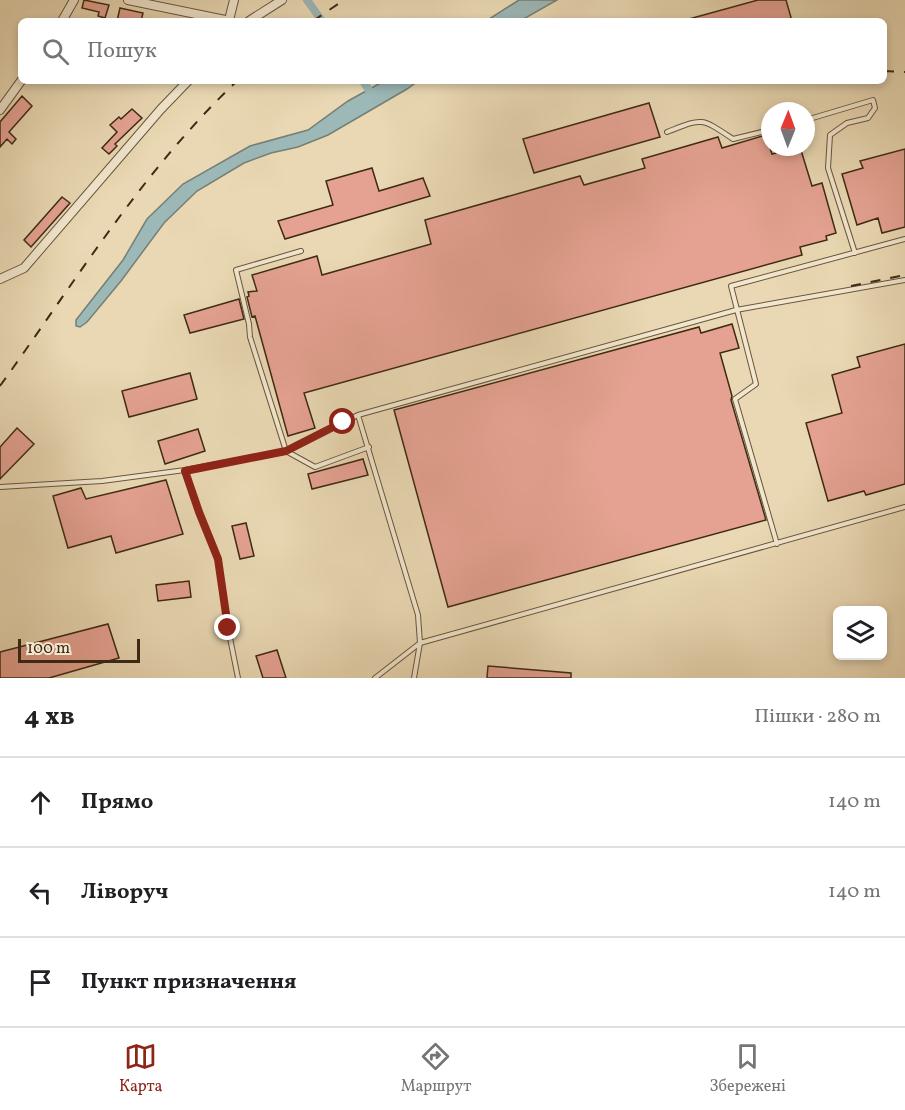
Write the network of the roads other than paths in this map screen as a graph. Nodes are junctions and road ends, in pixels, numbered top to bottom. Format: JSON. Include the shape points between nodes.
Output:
{"nodes":[{"id":1,"x":74,"y":0,"type":"edge"},
{"id":2,"x":128,"y":0,"type":"edge"},
{"id":3,"x":234,"y":0,"type":"edge"},
{"id":4,"x":282,"y":0,"type":"edge"},
{"id":5,"x":64,"y":18,"type":"edge"},
{"id":6,"x":215,"y":18,"type":"edge"},
{"id":7,"x":230,"y":18,"type":"edge"},
{"id":8,"x":254,"y":18,"type":"edge"},
{"id":9,"x":19,"y":84,"type":"edge"},
{"id":10,"x":185,"y":84,"type":"edge"},
{"id":11,"x":0,"y":95,"type":"edge"},
{"id":12,"x":7,"y":102,"type":"junction"},
{"id":13,"x":0,"y":110,"type":"edge"},
{"id":14,"x":815,"y":117,"type":"edge"},
{"id":15,"x":667,"y":132,"type":"dead end"},
{"id":16,"x":761,"y":132,"type":"edge"},
{"id":17,"x":905,"y":239,"type":"edge"},
{"id":18,"x":301,"y":250,"type":"dead end"},
{"id":19,"x":855,"y":253,"type":"junction"},
{"id":20,"x":0,"y":279,"type":"edge"},
{"id":21,"x":905,"y":280,"type":"edge"},
{"id":22,"x":736,"y":310,"type":"junction"},
{"id":23,"x":358,"y":415,"type":"junction"},
{"id":24,"x":369,"y":447,"type":"junction"},
{"id":25,"x":286,"y":451,"type":"junction"},
{"id":26,"x":185,"y":471,"type":"junction"},
{"id":27,"x":0,"y":487,"type":"edge"},
{"id":28,"x":905,"y":507,"type":"edge"},
{"id":29,"x":777,"y":544,"type":"junction"},
{"id":30,"x":420,"y":643,"type":"junction"},
{"id":31,"x":238,"y":678,"type":"edge"},
{"id":32,"x":375,"y":678,"type":"edge"},
{"id":33,"x":414,"y":678,"type":"edge"}],
"edges":[{"from":1,"to":5,"type":"street"},
{"from":2,"to":6,"type":"street"},
{"from":3,"to":7,"type":"street"},
{"from":4,"to":8,"type":"street"},
{"from":9,"to":12,"type":"street"},
{"from":10,"to":20,"type":"street","via":[[24,268]]},
{"from":11,"to":12,"type":"street"},
{"from":12,"to":13,"type":"street"},
{"from":14,"to":19,"type":"lane","via":[[873,100],[875,108],[868,118],[847,123],[830,135],[828,168]]},
{"from":15,"to":16,"type":"lane","via":[[698,120],[712,124],[733,139]]},
{"from":17,"to":19,"type":"lane"},
{"from":18,"to":25,"type":"lane","via":[[236,270],[250,337]]},
{"from":19,"to":22,"type":"lane","via":[[731,286]]},
{"from":21,"to":22,"type":"lane"},
{"from":22,"to":23,"type":"lane"},
{"from":22,"to":29,"type":"lane","via":[[756,384],[735,399]]},
{"from":23,"to":24,"type":"lane"},
{"from":23,"to":25,"type":"lane"},
{"from":24,"to":25,"type":"lane","via":[[315,466]]},
{"from":24,"to":30,"type":"lane","via":[[418,615]]},
{"from":25,"to":26,"type":"lane"},
{"from":26,"to":27,"type":"lane"},
{"from":26,"to":31,"type":"lane","via":[[218,559]]},
{"from":28,"to":29,"type":"lane"},
{"from":29,"to":30,"type":"lane"},
{"from":30,"to":32,"type":"lane"},
{"from":30,"to":33,"type":"lane"}]}
